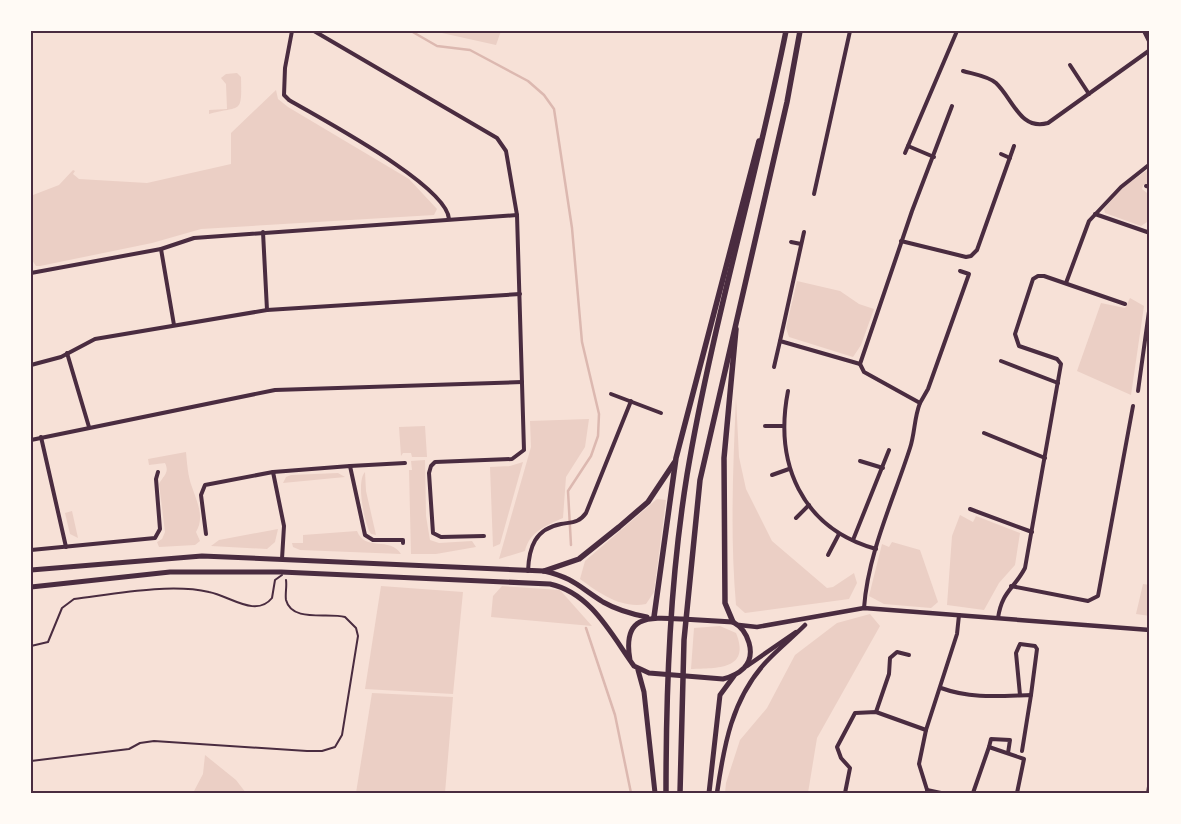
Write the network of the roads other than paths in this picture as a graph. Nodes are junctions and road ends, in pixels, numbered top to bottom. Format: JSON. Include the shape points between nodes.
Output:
{"nodes":[{"id":1,"x":292,"y":31,"type":"edge"},
{"id":2,"x":314,"y":31,"type":"edge"},
{"id":3,"x":786,"y":31,"type":"edge"},
{"id":4,"x":800,"y":31,"type":"edge"},
{"id":5,"x":850,"y":31,"type":"edge"},
{"id":6,"x":957,"y":31,"type":"edge"},
{"id":7,"x":1144,"y":31,"type":"edge"},
{"id":8,"x":1150,"y":43,"type":"edge"},
{"id":9,"x":1150,"y":50,"type":"edge"},
{"id":10,"x":1070,"y":65,"type":"dead end"},
{"id":11,"x":963,"y":71,"type":"dead end"},
{"id":12,"x":1089,"y":94,"type":"junction"},
{"id":13,"x":772,"y":95,"type":"junction"},
{"id":14,"x":952,"y":106,"type":"dead end"},
{"id":15,"x":908,"y":146,"type":"junction"},
{"id":16,"x":1014,"y":146,"type":"dead end"},
{"id":17,"x":905,"y":154,"type":"dead end"},
{"id":18,"x":1001,"y":154,"type":"dead end"},
{"id":19,"x":934,"y":157,"type":"junction"},
{"id":20,"x":1010,"y":158,"type":"junction"},
{"id":21,"x":1150,"y":164,"type":"edge"},
{"id":22,"x":814,"y":194,"type":"dead end"},
{"id":23,"x":1095,"y":214,"type":"junction"},
{"id":24,"x":517,"y":215,"type":"junction"},
{"id":25,"x":448,"y":219,"type":"junction"},
{"id":26,"x":263,"y":232,"type":"junction"},
{"id":27,"x":804,"y":232,"type":"dead end"},
{"id":28,"x":1150,"y":233,"type":"edge"},
{"id":29,"x":901,"y":241,"type":"junction"},
{"id":30,"x":791,"y":242,"type":"dead end"},
{"id":31,"x":801,"y":244,"type":"junction"},
{"id":32,"x":161,"y":249,"type":"junction"},
{"id":33,"x":960,"y":271,"type":"dead end"},
{"id":34,"x":31,"y":273,"type":"edge"},
{"id":35,"x":1066,"y":283,"type":"junction"},
{"id":36,"x":520,"y":294,"type":"junction"},
{"id":37,"x":1125,"y":304,"type":"dead end"},
{"id":38,"x":1150,"y":304,"type":"edge"},
{"id":39,"x":738,"y":307,"type":"junction"},
{"id":40,"x":268,"y":310,"type":"junction"},
{"id":41,"x":174,"y":325,"type":"junction"},
{"id":42,"x":780,"y":341,"type":"junction"},
{"id":43,"x":67,"y":353,"type":"junction"},
{"id":44,"x":1001,"y":361,"type":"dead end"},
{"id":45,"x":860,"y":364,"type":"junction"},
{"id":46,"x":31,"y":365,"type":"edge"},
{"id":47,"x":774,"y":367,"type":"dead end"},
{"id":48,"x":522,"y":382,"type":"junction"},
{"id":49,"x":1058,"y":383,"type":"junction"},
{"id":50,"x":788,"y":391,"type":"dead end"},
{"id":51,"x":1138,"y":391,"type":"dead end"},
{"id":52,"x":611,"y":394,"type":"dead end"},
{"id":53,"x":631,"y":401,"type":"junction"},
{"id":54,"x":920,"y":403,"type":"junction"},
{"id":55,"x":1133,"y":406,"type":"dead end"},
{"id":56,"x":661,"y":413,"type":"dead end"},
{"id":57,"x":765,"y":426,"type":"dead end"},
{"id":58,"x":783,"y":426,"type":"junction"},
{"id":59,"x":89,"y":427,"type":"junction"},
{"id":60,"x":984,"y":433,"type":"dead end"},
{"id":61,"x":40,"y":437,"type":"junction"},
{"id":62,"x":31,"y":440,"type":"edge"},
{"id":63,"x":889,"y":450,"type":"dead end"},
{"id":64,"x":676,"y":458,"type":"junction"},
{"id":65,"x":1045,"y":458,"type":"junction"},
{"id":66,"x":860,"y":461,"type":"dead end"},
{"id":67,"x":405,"y":462,"type":"dead end"},
{"id":68,"x":350,"y":466,"type":"junction"},
{"id":69,"x":882,"y":468,"type":"junction"},
{"id":70,"x":789,"y":469,"type":"junction"},
{"id":71,"x":158,"y":472,"type":"dead end"},
{"id":72,"x":273,"y":472,"type":"junction"},
{"id":73,"x":772,"y":475,"type":"dead end"},
{"id":74,"x":809,"y":505,"type":"junction"},
{"id":75,"x":970,"y":509,"type":"dead end"},
{"id":76,"x":796,"y":518,"type":"dead end"},
{"id":77,"x":1032,"y":532,"type":"junction"},
{"id":78,"x":206,"y":534,"type":"dead end"},
{"id":79,"x":840,"y":534,"type":"junction"},
{"id":80,"x":484,"y":536,"type":"dead end"},
{"id":81,"x":853,"y":540,"type":"junction"},
{"id":82,"x":404,"y":543,"type":"dead end"},
{"id":83,"x":66,"y":547,"type":"junction"},
{"id":84,"x":876,"y":549,"type":"junction"},
{"id":85,"x":31,"y":550,"type":"edge"},
{"id":86,"x":828,"y":555,"type":"dead end"},
{"id":87,"x":282,"y":559,"type":"junction"},
{"id":88,"x":31,"y":570,"type":"edge"},
{"id":89,"x":528,"y":571,"type":"junction"},
{"id":90,"x":544,"y":571,"type":"junction"},
{"id":91,"x":282,"y":575,"type":"dead end"},
{"id":92,"x":286,"y":580,"type":"dead end"},
{"id":93,"x":1011,"y":586,"type":"junction"},
{"id":94,"x":31,"y":587,"type":"edge"},
{"id":95,"x":864,"y":608,"type":"junction"},
{"id":96,"x":959,"y":615,"type":"junction"},
{"id":97,"x":820,"y":616,"type":"junction"},
{"id":98,"x":651,"y":617,"type":"junction"},
{"id":99,"x":998,"y":618,"type":"junction"},
{"id":100,"x":736,"y":624,"type":"junction"},
{"id":101,"x":805,"y":626,"type":"junction"},
{"id":102,"x":1150,"y":630,"type":"edge"},
{"id":103,"x":31,"y":646,"type":"edge"},
{"id":104,"x":909,"y":655,"type":"dead end"},
{"id":105,"x":630,"y":660,"type":"junction"},
{"id":106,"x":746,"y":666,"type":"junction"},
{"id":107,"x":638,"y":670,"type":"junction"},
{"id":108,"x":735,"y":676,"type":"junction"},
{"id":109,"x":942,"y":688,"type":"junction"},
{"id":110,"x":1020,"y":695,"type":"junction"},
{"id":111,"x":1031,"y":695,"type":"junction"},
{"id":112,"x":876,"y":712,"type":"junction"},
{"id":113,"x":926,"y":730,"type":"junction"},
{"id":114,"x":988,"y":747,"type":"junction"},
{"id":115,"x":1022,"y":751,"type":"dead end"},
{"id":116,"x":1008,"y":753,"type":"junction"},
{"id":117,"x":31,"y":761,"type":"edge"},
{"id":118,"x":1150,"y":780,"type":"edge"},
{"id":119,"x":928,"y":791,"type":"edge"},
{"id":120,"x":655,"y":793,"type":"edge"},
{"id":121,"x":666,"y":793,"type":"edge"},
{"id":122,"x":680,"y":793,"type":"edge"},
{"id":123,"x":709,"y":793,"type":"edge"},
{"id":124,"x":717,"y":793,"type":"edge"},
{"id":125,"x":845,"y":793,"type":"edge"},
{"id":126,"x":941,"y":793,"type":"edge"},
{"id":127,"x":973,"y":793,"type":"edge"},
{"id":128,"x":1017,"y":793,"type":"edge"},
{"id":129,"x":1148,"y":793,"type":"edge"}],
"edges":[{"from":1,"to":25,"type":"street","via":[[284,95],[410,174],[445,207]]},
{"from":2,"to":24,"type":"street","via":[[500,141],[506,151]]},
{"from":3,"to":13,"type":"highway"},
{"from":4,"to":39,"type":"highway","via":[[787,102]]},
{"from":5,"to":22,"type":"street"},
{"from":6,"to":15,"type":"street"},
{"from":7,"to":8,"type":"street"},
{"from":9,"to":12,"type":"street"},
{"from":10,"to":12,"type":"street"},
{"from":11,"to":12,"type":"street","via":[[995,82],[1023,120],[1032,124],[1048,123]]},
{"from":13,"to":64,"type":"highway","via":[[746,182]]},
{"from":13,"to":121,"type":"highway","via":[[687,476],[674,589]]},
{"from":14,"to":19,"type":"street"},
{"from":15,"to":17,"type":"street"},
{"from":15,"to":19,"type":"street"},
{"from":16,"to":20,"type":"street"},
{"from":18,"to":20,"type":"street"},
{"from":19,"to":29,"type":"street"},
{"from":20,"to":29,"type":"street","via":[[972,256]]},
{"from":21,"to":23,"type":"street"},
{"from":23,"to":28,"type":"street"},
{"from":23,"to":35,"type":"street","via":[[1089,221]]},
{"from":24,"to":25,"type":"street"},
{"from":24,"to":36,"type":"street"},
{"from":25,"to":26,"type":"street"},
{"from":26,"to":32,"type":"street","via":[[194,238]]},
{"from":26,"to":40,"type":"street"},
{"from":27,"to":31,"type":"street"},
{"from":29,"to":45,"type":"street"},
{"from":30,"to":31,"type":"street"},
{"from":31,"to":42,"type":"street"},
{"from":32,"to":34,"type":"street"},
{"from":32,"to":41,"type":"street"},
{"from":33,"to":54,"type":"street","via":[[969,274],[928,389]]},
{"from":35,"to":37,"type":"street"},
{"from":35,"to":49,"type":"street","via":[[1044,276],[1033,279],[1015,334],[1019,346],[1057,359],[1061,364]]},
{"from":36,"to":40,"type":"street"},
{"from":36,"to":48,"type":"street"},
{"from":38,"to":51,"type":"street"},
{"from":39,"to":100,"type":"highway","via":[[724,458],[725,603]]},
{"from":39,"to":122,"type":"highway","via":[[700,480],[687,590]]},
{"from":40,"to":41,"type":"street"},
{"from":41,"to":43,"type":"street","via":[[95,339]]},
{"from":42,"to":45,"type":"street"},
{"from":42,"to":47,"type":"street"},
{"from":43,"to":46,"type":"street"},
{"from":43,"to":59,"type":"street"},
{"from":44,"to":49,"type":"street"},
{"from":45,"to":54,"type":"street","via":[[864,372]]},
{"from":48,"to":59,"type":"street","via":[[275,390]]},
{"from":48,"to":80,"type":"street","via":[[525,446],[522,453],[512,459],[435,462],[429,469],[433,533],[441,537]]},
{"from":49,"to":65,"type":"street"},
{"from":50,"to":58,"type":"street"},
{"from":52,"to":53,"type":"street"},
{"from":53,"to":56,"type":"street"},
{"from":53,"to":89,"type":"street","via":[[586,513],[576,522],[548,529],[535,538],[530,547]]},
{"from":54,"to":84,"type":"street","via":[[911,446]]},
{"from":55,"to":93,"type":"street","via":[[1098,596],[1088,601]]},
{"from":57,"to":58,"type":"street"},
{"from":58,"to":70,"type":"street"},
{"from":59,"to":61,"type":"street"},
{"from":60,"to":65,"type":"street"},
{"from":61,"to":62,"type":"street"},
{"from":61,"to":83,"type":"street"},
{"from":63,"to":69,"type":"street"},
{"from":64,"to":90,"type":"highway","via":[[648,502],[619,527],[579,558]]},
{"from":64,"to":98,"type":"highway"},
{"from":65,"to":77,"type":"street"},
{"from":66,"to":69,"type":"street"},
{"from":67,"to":68,"type":"street"},
{"from":68,"to":72,"type":"street"},
{"from":68,"to":82,"type":"street","via":[[365,535],[377,540],[403,540]]},
{"from":69,"to":81,"type":"street"},
{"from":70,"to":73,"type":"street"},
{"from":70,"to":74,"type":"street"},
{"from":71,"to":83,"type":"street","via":[[160,528],[155,538]]},
{"from":72,"to":78,"type":"street","via":[[204,485],[201,495]]},
{"from":72,"to":87,"type":"street","via":[[284,526]]},
{"from":74,"to":76,"type":"street"},
{"from":74,"to":79,"type":"street"},
{"from":75,"to":77,"type":"street"},
{"from":77,"to":93,"type":"street","via":[[1026,568]]},
{"from":79,"to":81,"type":"street"},
{"from":79,"to":86,"type":"street"},
{"from":81,"to":84,"type":"street"},
{"from":83,"to":85,"type":"street"},
{"from":84,"to":95,"type":"street"},
{"from":87,"to":88,"type":"main road","via":[[184,556]]},
{"from":87,"to":89,"type":"main road"},
{"from":89,"to":90,"type":"main road"},
{"from":90,"to":98,"type":"main road","via":[[572,580],[627,614]]},
{"from":91,"to":103,"type":"lane","via":[[275,580],[272,598],[261,607],[252,607],[210,592],[182,589],[74,599],[62,608],[48,642]]},
{"from":92,"to":117,"type":"lane","via":[[286,600],[293,610],[302,615],[345,617],[356,628],[358,636],[342,734],[335,747],[307,751],[154,741],[129,749]]},
{"from":93,"to":99,"type":"street","via":[[1000,604]]},
{"from":94,"to":105,"type":"main road","via":[[170,572],[281,572],[550,584],[574,592],[583,600]]},
{"from":95,"to":96,"type":"street"},
{"from":95,"to":97,"type":"street"},
{"from":96,"to":99,"type":"street"},
{"from":96,"to":109,"type":"street","via":[[958,634]]},
{"from":97,"to":100,"type":"street","via":[[757,626]]},
{"from":97,"to":101,"type":"street"},
{"from":98,"to":100,"type":"main road"},
{"from":98,"to":105,"type":"main road","via":[[633,629],[629,640]]},
{"from":99,"to":102,"type":"street"},
{"from":100,"to":106,"type":"main road","via":[[748,636],[750,650]]},
{"from":101,"to":106,"type":"street"},
{"from":101,"to":124,"type":"street","via":[[765,663],[742,694],[728,728]]},
{"from":104,"to":112,"type":"street","via":[[897,652],[890,658],[889,674]]},
{"from":105,"to":107,"type":"main road"},
{"from":106,"to":108,"type":"main road"},
{"from":107,"to":108,"type":"main road","via":[[714,680]]},
{"from":107,"to":120,"type":"main road","via":[[644,692]]},
{"from":108,"to":123,"type":"main road","via":[[720,695]]},
{"from":109,"to":110,"type":"street","via":[[958,694],[986,697]]},
{"from":109,"to":113,"type":"street"},
{"from":110,"to":111,"type":"street"},
{"from":110,"to":111,"type":"street","via":[[1016,653],[1020,644],[1037,649]]},
{"from":111,"to":115,"type":"street"},
{"from":112,"to":113,"type":"street"},
{"from":112,"to":125,"type":"street","via":[[855,713],[837,747],[850,768]]},
{"from":113,"to":119,"type":"street","via":[[919,764]]},
{"from":114,"to":116,"type":"street"},
{"from":114,"to":116,"type":"street","via":[[991,739],[1010,740]]},
{"from":114,"to":127,"type":"street"},
{"from":116,"to":128,"type":"street","via":[[1024,759]]},
{"from":118,"to":129,"type":"street"},
{"from":119,"to":126,"type":"street"}]}
